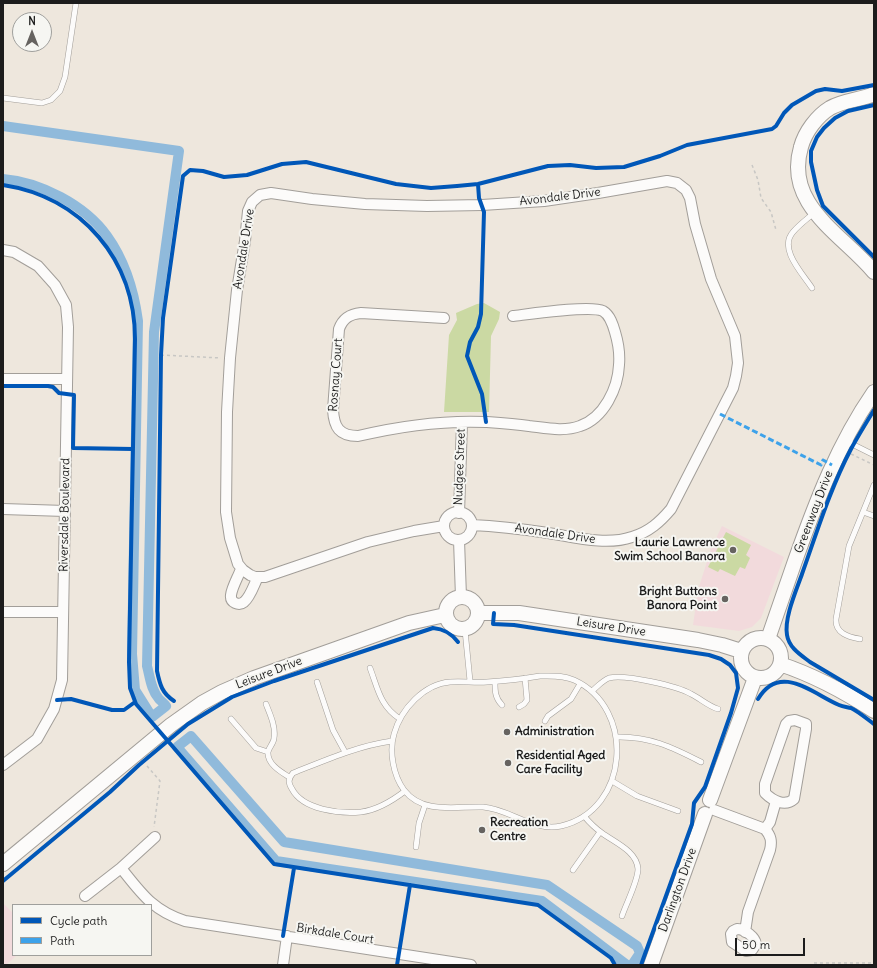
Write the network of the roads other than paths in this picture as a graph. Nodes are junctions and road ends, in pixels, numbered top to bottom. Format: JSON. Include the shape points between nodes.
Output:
{"nodes":[{"id":1,"x":76,"y":3,"type":"edge"},
{"id":2,"x":874,"y":94,"type":"edge"},
{"id":3,"x":3,"y":98,"type":"edge"},
{"id":4,"x":815,"y":212,"type":"junction"},
{"id":5,"x":3,"y":250,"type":"edge"},
{"id":6,"x":874,"y":272,"type":"edge"},
{"id":7,"x":812,"y":288,"type":"dead end"},
{"id":8,"x":513,"y":316,"type":"dead end"},
{"id":9,"x":444,"y":318,"type":"dead end"},
{"id":10,"x":3,"y":379,"type":"edge"},
{"id":11,"x":67,"y":379,"type":"junction"},
{"id":12,"x":874,"y":392,"type":"edge"},
{"id":13,"x":462,"y":422,"type":"junction"},
{"id":14,"x":849,"y":442,"type":"junction"},
{"id":15,"x":874,"y":455,"type":"edge"},
{"id":16,"x":874,"y":485,"type":"edge"},
{"id":17,"x":3,"y":509,"type":"edge"},
{"id":18,"x":65,"y":511,"type":"junction"},
{"id":19,"x":863,"y":512,"type":"junction"},
{"id":20,"x":459,"y":513,"type":"junction"},
{"id":21,"x":874,"y":516,"type":"edge"},
{"id":22,"x":444,"y":526,"type":"junction"},
{"id":23,"x":472,"y":526,"type":"junction"},
{"id":24,"x":459,"y":540,"type":"junction"},
{"id":25,"x":241,"y":569,"type":"junction"},
{"id":26,"x":258,"y":577,"type":"junction"},
{"id":27,"x":235,"y":584,"type":"junction"},
{"id":28,"x":251,"y":591,"type":"junction"},
{"id":29,"x":461,"y":597,"type":"junction"},
{"id":30,"x":3,"y":612,"type":"edge"},
{"id":31,"x":63,"y":612,"type":"junction"},
{"id":32,"x":479,"y":613,"type":"junction"},
{"id":33,"x":445,"y":615,"type":"junction"},
{"id":34,"x":465,"y":630,"type":"junction"},
{"id":35,"x":768,"y":639,"type":"junction"},
{"id":36,"x":860,"y":639,"type":"dead end"},
{"id":37,"x":741,"y":651,"type":"junction"},
{"id":38,"x":780,"y":664,"type":"junction"},
{"id":39,"x":370,"y":668,"type":"dead end"},
{"id":40,"x":525,"y":678,"type":"junction"},
{"id":41,"x":755,"y":678,"type":"junction"},
{"id":42,"x":470,"y":681,"type":"junction"},
{"id":43,"x":317,"y":682,"type":"dead end"},
{"id":44,"x":495,"y":682,"type":"junction"},
{"id":45,"x":580,"y":684,"type":"junction"},
{"id":46,"x":592,"y":691,"type":"junction"},
{"id":47,"x":266,"y":704,"type":"dead end"},
{"id":48,"x":502,"y":705,"type":"dead end"},
{"id":49,"x":519,"y":707,"type":"dead end"},
{"id":50,"x":718,"y":709,"type":"dead end"},
{"id":51,"x":874,"y":711,"type":"edge"},
{"id":52,"x":231,"y":719,"type":"dead end"},
{"id":53,"x":400,"y":719,"type":"junction"},
{"id":54,"x":545,"y":721,"type":"dead end"},
{"id":55,"x":616,"y":737,"type":"junction"},
{"id":56,"x":392,"y":740,"type":"junction"},
{"id":57,"x":268,"y":752,"type":"junction"},
{"id":58,"x":345,"y":752,"type":"junction"},
{"id":59,"x":700,"y":762,"type":"dead end"},
{"id":60,"x":3,"y":766,"type":"edge"},
{"id":61,"x":289,"y":777,"type":"junction"},
{"id":62,"x":612,"y":781,"type":"junction"},
{"id":63,"x":405,"y":791,"type":"junction"},
{"id":64,"x":776,"y":802,"type":"junction"},
{"id":65,"x":425,"y":805,"type":"junction"},
{"id":66,"x":710,"y":808,"type":"junction"},
{"id":67,"x":678,"y":811,"type":"dead end"},
{"id":68,"x":584,"y":816,"type":"junction"},
{"id":69,"x":765,"y":829,"type":"junction"},
{"id":70,"x":600,"y":832,"type":"junction"},
{"id":71,"x":155,"y":837,"type":"road end"},
{"id":72,"x":416,"y":847,"type":"dead end"},
{"id":73,"x":3,"y":864,"type":"edge"},
{"id":74,"x":121,"y":868,"type":"junction"},
{"id":75,"x":573,"y":870,"type":"dead end"},
{"id":76,"x":85,"y":896,"type":"dead end"},
{"id":77,"x":622,"y":916,"type":"dead end"},
{"id":78,"x":745,"y":932,"type":"dead end"},
{"id":79,"x":287,"y":936,"type":"junction"},
{"id":80,"x":283,"y":965,"type":"edge"},
{"id":81,"x":471,"y":965,"type":"edge"},
{"id":82,"x":651,"y":965,"type":"edge"}],
"edges":[{"from":1,"to":3,"type":"lane","via":[[65,77],[60,91],[52,100],[42,103]]},
{"from":2,"to":4,"type":"street","via":[[843,102],[828,110],[819,117],[805,137],[798,160],[798,175],[805,197]]},
{"from":4,"to":6,"type":"street"},
{"from":4,"to":7,"type":"lane","via":[[792,232],[788,247]]},
{"from":5,"to":11,"type":"street","name":"Riversdale Boulevard","via":[[14,252],[38,266],[55,285],[66,305]]},
{"from":8,"to":13,"type":"street","name":"Rosnay Court","via":[[589,308],[607,314],[613,326],[619,351],[617,379],[611,394],[593,419],[581,426],[566,429]]},
{"from":9,"to":13,"type":"street","name":"Rosnay Court","via":[[361,313],[346,317],[339,328],[333,417],[338,429],[350,436],[412,425]]},
{"from":10,"to":11,"type":"street"},
{"from":11,"to":18,"type":"street","name":"Riversdale Boulevard"},
{"from":12,"to":14,"type":"street","name":"Greenway Drive"},
{"from":13,"to":20,"type":"street","name":"Nudgee Street"},
{"from":14,"to":15,"type":"lane"},
{"from":14,"to":35,"type":"street","name":"Greenway Drive","via":[[814,508]]},
{"from":16,"to":19,"type":"lane"},
{"from":17,"to":18,"type":"street"},
{"from":18,"to":31,"type":"street","name":"Riversdale Boulevard"},
{"from":19,"to":21,"type":"lane"},
{"from":19,"to":36,"type":"lane","via":[[848,551],[835,622],[842,634]]},
{"from":20,"to":22,"type":"street","via":[[448,516]]},
{"from":20,"to":23,"type":"street","via":[[466,515]]},
{"from":22,"to":24,"type":"street","via":[[450,538]]},
{"from":22,"to":26,"type":"street","via":[[368,542],[269,576]]},
{"from":23,"to":24,"type":"street","via":[[467,537]]},
{"from":23,"to":25,"type":"street","name":"Avondale Drive","via":[[507,527],[596,540],[615,540],[632,538],[647,531],[671,509],[733,388],[738,363],[735,336],[711,278],[694,224],[690,198],[686,190],[677,183],[656,182],[544,201],[459,206],[365,204],[271,193],[260,195],[252,202],[248,211],[237,290],[227,412],[226,512],[231,545]]},
{"from":24,"to":29,"type":"street"},
{"from":25,"to":26,"type":"street"},
{"from":25,"to":27,"type":"street"},
{"from":26,"to":28,"type":"street"},
{"from":27,"to":28,"type":"street"},
{"from":27,"to":28,"type":"street","via":[[231,597],[235,603],[244,602]]},
{"from":29,"to":32,"type":"street","via":[[471,599]]},
{"from":29,"to":33,"type":"street","via":[[449,603]]},
{"from":30,"to":31,"type":"street"},
{"from":31,"to":60,"type":"street","name":"Riversdale Boulevard","via":[[62,680],[54,708],[37,738]]},
{"from":32,"to":34,"type":"street","via":[[475,624]]},
{"from":32,"to":37,"type":"street","name":"Leisure Drive","via":[[519,613],[698,640]]},
{"from":33,"to":34,"type":"street","via":[[454,628]]},
{"from":33,"to":73,"type":"street","name":"Leisure Drive","via":[[409,623],[254,678],[202,703],[182,716]]},
{"from":34,"to":42,"type":"lane"},
{"from":35,"to":37,"type":"street","via":[[752,640]]},
{"from":35,"to":38,"type":"street","via":[[781,654]]},
{"from":37,"to":41,"type":"street","via":[[742,667]]},
{"from":38,"to":41,"type":"street","via":[[770,676]]},
{"from":38,"to":51,"type":"street","via":[[802,671]]},
{"from":39,"to":53,"type":"lane","via":[[384,704]]},
{"from":40,"to":44,"type":"lane"},
{"from":40,"to":45,"type":"lane","via":[[559,676],[573,679]]},
{"from":40,"to":49,"type":"lane","via":[[527,700]]},
{"from":41,"to":66,"type":"street","name":"Darlington Drive"},
{"from":42,"to":44,"type":"lane"},
{"from":42,"to":53,"type":"lane","via":[[432,686],[418,696]]},
{"from":43,"to":58,"type":"lane","via":[[333,730]]},
{"from":44,"to":48,"type":"lane","via":[[495,693]]},
{"from":45,"to":46,"type":"lane"},
{"from":45,"to":54,"type":"lane","via":[[571,699]]},
{"from":46,"to":50,"type":"lane","via":[[608,678],[658,683],[691,694]]},
{"from":46,"to":55,"type":"lane","via":[[606,709]]},
{"from":47,"to":57,"type":"lane","via":[[274,731]]},
{"from":52,"to":57,"type":"lane","via":[[256,748]]},
{"from":53,"to":56,"type":"lane"},
{"from":55,"to":59,"type":"lane","via":[[653,740]]},
{"from":55,"to":62,"type":"lane","via":[[616,766]]},
{"from":56,"to":58,"type":"lane"},
{"from":56,"to":63,"type":"lane","via":[[394,767]]},
{"from":57,"to":61,"type":"lane","via":[[274,767]]},
{"from":58,"to":61,"type":"lane","via":[[293,773]]},
{"from":61,"to":63,"type":"lane","via":[[292,791],[300,799],[311,806],[331,811],[352,813],[372,810]]},
{"from":62,"to":67,"type":"lane","via":[[636,796]]},
{"from":62,"to":68,"type":"lane","via":[[596,807]]},
{"from":63,"to":65,"type":"lane"},
{"from":64,"to":64,"type":"street","via":[[765,793],[765,784],[786,724],[795,720],[806,724],[806,729],[794,798],[791,801]]},
{"from":64,"to":69,"type":"street"},
{"from":65,"to":68,"type":"lane","via":[[487,808],[545,827],[560,826]]},
{"from":65,"to":72,"type":"lane"},
{"from":66,"to":69,"type":"street"},
{"from":66,"to":82,"type":"street","name":"Darlington Drive"},
{"from":68,"to":70,"type":"lane"},
{"from":69,"to":78,"type":"street","via":[[772,842],[748,912]]},
{"from":70,"to":75,"type":"lane"},
{"from":70,"to":77,"type":"lane","via":[[630,853],[637,863],[638,870]]},
{"from":71,"to":74,"type":"street"},
{"from":74,"to":76,"type":"street"},
{"from":74,"to":79,"type":"street","name":"Birkdale Court","via":[[141,893],[156,907],[172,916],[185,921]]},
{"from":79,"to":80,"type":"street"},
{"from":79,"to":81,"type":"street","name":"Birkdale Court"}]}
